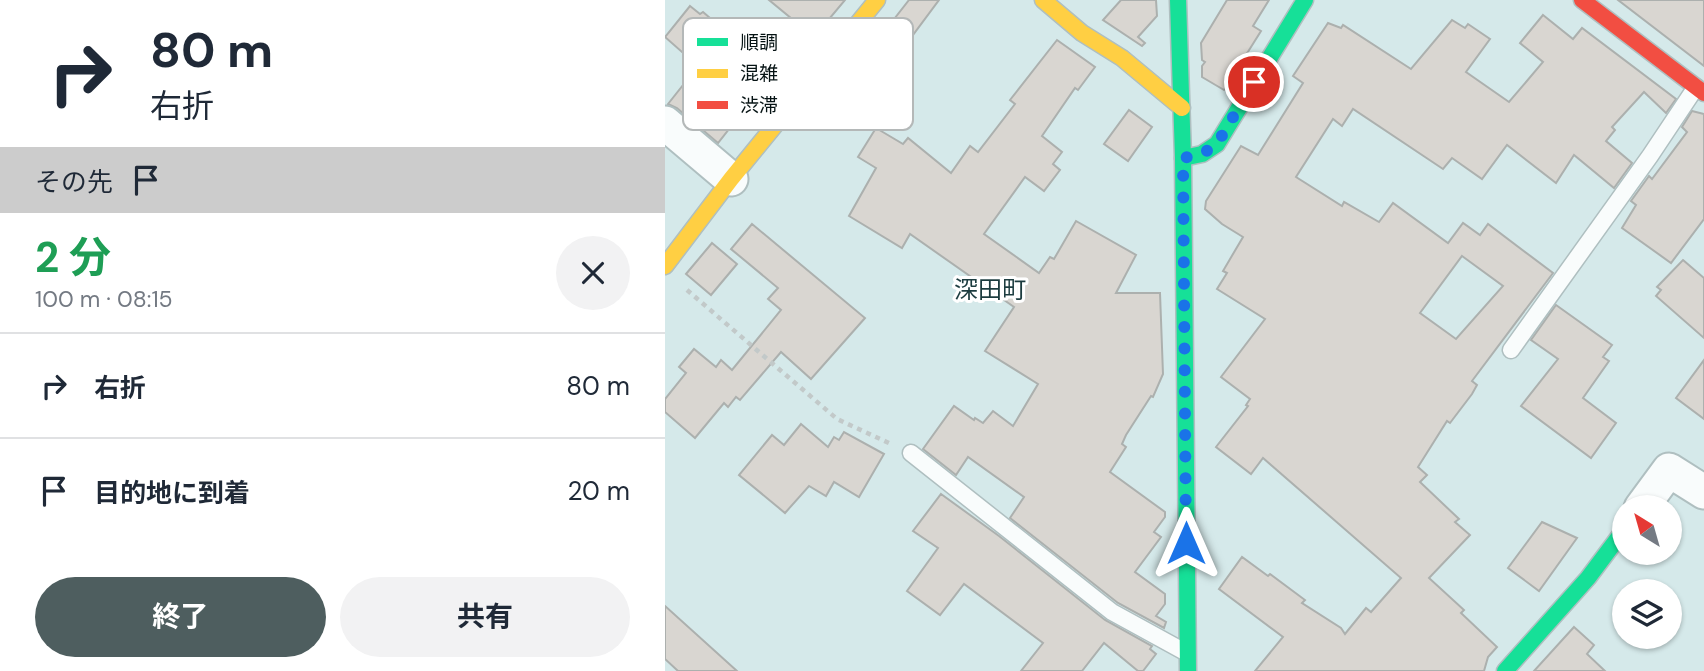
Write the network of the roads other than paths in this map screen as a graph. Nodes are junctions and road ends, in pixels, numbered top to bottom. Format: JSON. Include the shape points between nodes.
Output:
{"nodes":[{"id":1,"x":877,"y":0,"type":"edge"},
{"id":2,"x":1043,"y":0,"type":"edge"},
{"id":3,"x":1178,"y":0,"type":"edge"},
{"id":4,"x":1305,"y":0,"type":"edge"},
{"id":5,"x":1582,"y":0,"type":"edge"},
{"id":6,"x":862,"y":18,"type":"edge"},
{"id":7,"x":1700,"y":90,"type":"edge"},
{"id":8,"x":1182,"y":108,"type":"junction"},
{"id":9,"x":665,"y":123,"type":"edge"},
{"id":10,"x":771,"y":130,"type":"edge"},
{"id":11,"x":1183,"y":158,"type":"junction"},
{"id":12,"x":731,"y":179,"type":"junction"},
{"id":13,"x":665,"y":265,"type":"edge"},
{"id":14,"x":1511,"y":350,"type":"dead end"},
{"id":15,"x":911,"y":453,"type":"road end"},
{"id":16,"x":1704,"y":492,"type":"edge"},
{"id":17,"x":1650,"y":495,"type":"edge"},
{"id":18,"x":1612,"y":546,"type":"edge"},
{"id":19,"x":1187,"y":653,"type":"junction"},
{"id":20,"x":1188,"y":671,"type":"edge"},
{"id":21,"x":1505,"y":671,"type":"edge"}],
"edges":[{"from":1,"to":6,"type":"street"},
{"from":2,"to":8,"type":"street"},
{"from":3,"to":8,"type":"street"},
{"from":4,"to":11,"type":"street","via":[[1217,144],[1202,154]]},
{"from":5,"to":7,"type":"street"},
{"from":7,"to":14,"type":"lane"},
{"from":8,"to":11,"type":"street"},
{"from":9,"to":12,"type":"street"},
{"from":10,"to":12,"type":"street"},
{"from":11,"to":19,"type":"street"},
{"from":12,"to":13,"type":"street"},
{"from":15,"to":19,"type":"lane","via":[[1112,612]]},
{"from":16,"to":17,"type":"street","via":[[1668,470]]},
{"from":18,"to":21,"type":"street"},
{"from":19,"to":20,"type":"street"}]}
